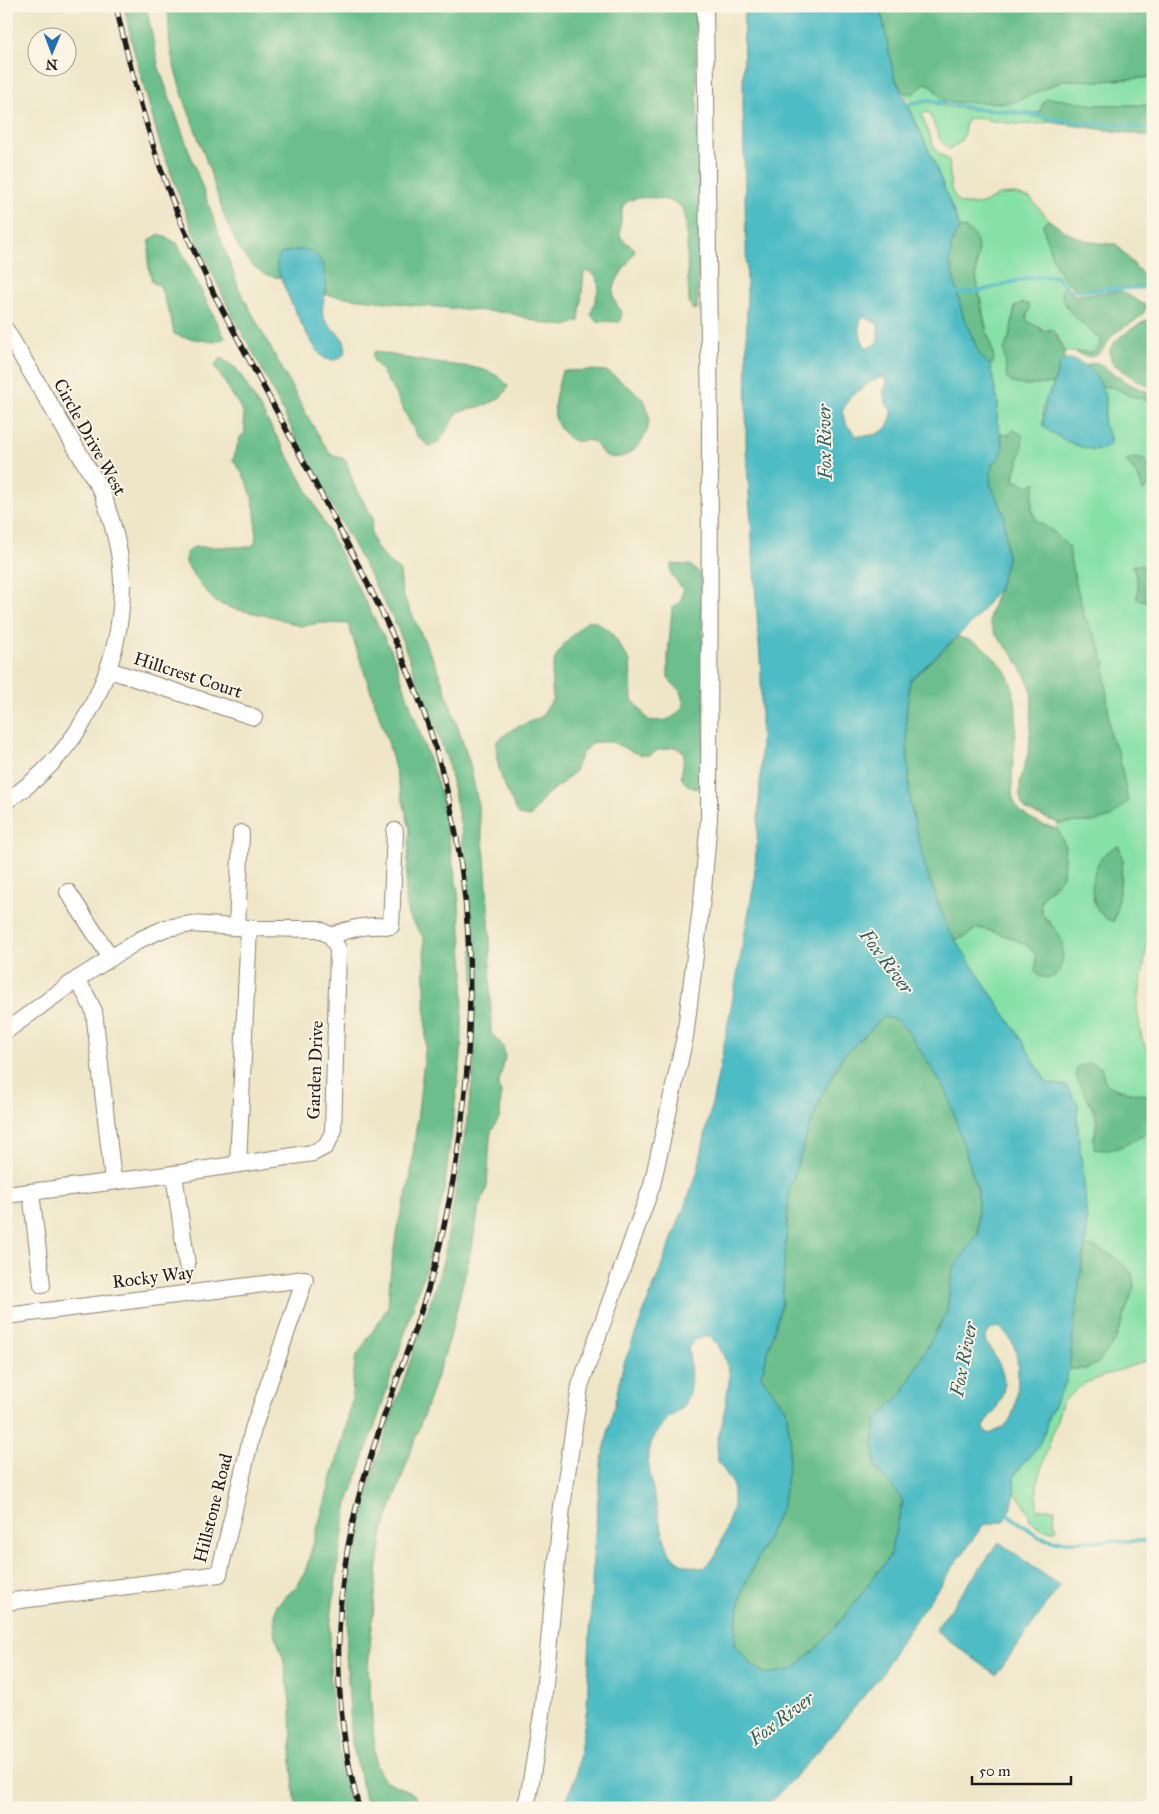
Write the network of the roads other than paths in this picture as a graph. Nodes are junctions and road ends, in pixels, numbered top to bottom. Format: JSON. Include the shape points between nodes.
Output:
{"nodes":[{"id":1,"x":705,"y":6,"type":"edge"},
{"id":2,"x":6,"y":330,"type":"edge"},
{"id":3,"x":109,"y":670,"type":"junction"},
{"id":4,"x":254,"y":717,"type":"dead end"},
{"id":5,"x":6,"y":801,"type":"edge"},
{"id":6,"x":395,"y":832,"type":"dead end"},
{"id":7,"x":241,"y":833,"type":"dead end"},
{"id":8,"x":68,"y":892,"type":"dead end"},
{"id":9,"x":243,"y":927,"type":"junction"},
{"id":10,"x":331,"y":936,"type":"junction"},
{"id":11,"x":111,"y":958,"type":"junction"},
{"id":12,"x":76,"y":980,"type":"junction"},
{"id":13,"x":6,"y":1031,"type":"edge"},
{"id":14,"x":238,"y":1164,"type":"junction"},
{"id":15,"x":174,"y":1174,"type":"junction"},
{"id":16,"x":113,"y":1181,"type":"junction"},
{"id":17,"x":31,"y":1192,"type":"junction"},
{"id":18,"x":6,"y":1195,"type":"edge"},
{"id":19,"x":187,"y":1265,"type":"dead end"},
{"id":20,"x":305,"y":1279,"type":"joint"},
{"id":21,"x":42,"y":1285,"type":"dead end"},
{"id":22,"x":6,"y":1316,"type":"edge"},
{"id":23,"x":6,"y":1602,"type":"edge"},
{"id":24,"x":524,"y":1808,"type":"edge"}],
"edges":[{"from":1,"to":24,"type":"street","via":[[710,440],[709,818],[703,890],[684,1037],[652,1184],[580,1386],[562,1507],[542,1714]]},
{"from":2,"to":3,"type":"street","name":"Circle Drive West","via":[[102,492],[111,520],[122,581],[120,614]]},
{"from":3,"to":4,"type":"street","name":"Hillcrest Court"},
{"from":3,"to":5,"type":"street","name":"Circle Drive West","via":[[84,721],[60,754]]},
{"from":6,"to":10,"type":"street","via":[[392,926],[366,925]]},
{"from":7,"to":9,"type":"street"},
{"from":8,"to":11,"type":"street"},
{"from":9,"to":10,"type":"street","via":[[318,929]]},
{"from":9,"to":11,"type":"street","via":[[192,924],[166,928]]},
{"from":9,"to":14,"type":"street"},
{"from":10,"to":14,"type":"street","name":"Garden Drive","via":[[338,949],[333,1132],[326,1146],[313,1153]]},
{"from":11,"to":12,"type":"street"},
{"from":12,"to":13,"type":"street"},
{"from":12,"to":16,"type":"street","via":[[94,1011]]},
{"from":14,"to":15,"type":"street","name":"Garden Drive"},
{"from":15,"to":16,"type":"street","name":"Garden Drive"},
{"from":15,"to":19,"type":"street"},
{"from":16,"to":17,"type":"street","name":"Garden Drive"},
{"from":17,"to":18,"type":"street","name":"Garden Drive"},
{"from":17,"to":21,"type":"street"},
{"from":20,"to":22,"type":"street","name":"Rocky Way"},
{"from":20,"to":23,"type":"street","name":"Hillstone Road","via":[[253,1429],[219,1574]]}]}
